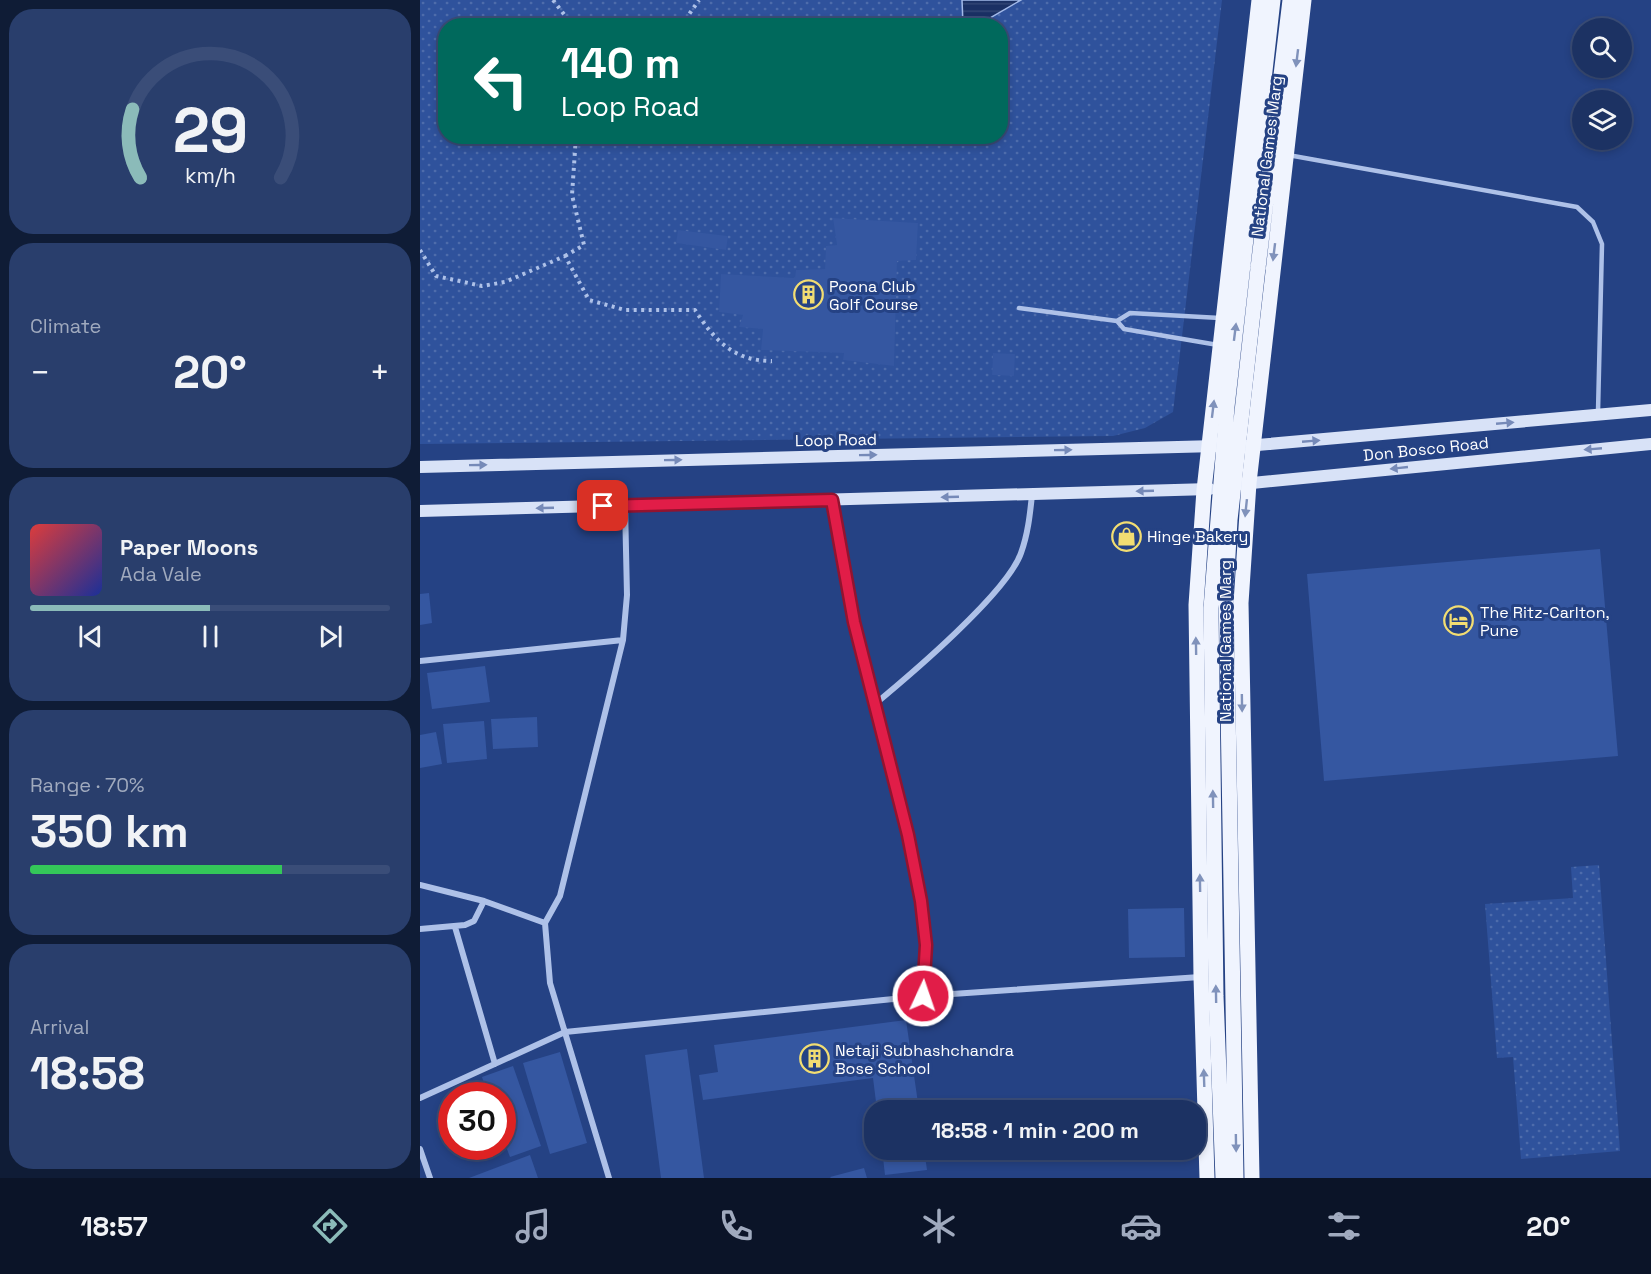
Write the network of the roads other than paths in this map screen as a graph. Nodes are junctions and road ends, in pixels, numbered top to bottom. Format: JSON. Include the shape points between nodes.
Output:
{"nodes":[{"id":1,"x":1259,"y":0,"type":"edge"},
{"id":2,"x":1274,"y":0,"type":"edge"},
{"id":3,"x":1290,"y":0,"type":"edge"},
{"id":4,"x":1304,"y":0,"type":"edge"},
{"id":5,"x":1286,"y":154,"type":"junction"},
{"id":6,"x":1251,"y":267,"type":"junction"},
{"id":7,"x":1019,"y":308,"type":"dead end"},
{"id":8,"x":1223,"y":319,"type":"junction"},
{"id":9,"x":1117,"y":321,"type":"junction"},
{"id":10,"x":1220,"y":345,"type":"junction"},
{"id":11,"x":1651,"y":410,"type":"edge"},
{"id":12,"x":1598,"y":415,"type":"junction"},
{"id":13,"x":1651,"y":444,"type":"edge"},
{"id":14,"x":1253,"y":446,"type":"junction"},
{"id":15,"x":1209,"y":447,"type":"junction"},
{"id":16,"x":420,"y":467,"type":"edge"},
{"id":17,"x":1249,"y":483,"type":"junction"},
{"id":18,"x":1204,"y":490,"type":"junction"},
{"id":19,"x":1032,"y":495,"type":"junction"},
{"id":20,"x":832,"y":500,"type":"junction"},
{"id":21,"x":625,"y":505,"type":"junction"},
{"id":22,"x":420,"y":511,"type":"edge"},
{"id":23,"x":1240,"y":603,"type":"junction"},
{"id":24,"x":1196,"y":605,"type":"junction"},
{"id":25,"x":623,"y":640,"type":"junction"},
{"id":26,"x":420,"y":661,"type":"edge"},
{"id":27,"x":875,"y":704,"type":"junction"},
{"id":28,"x":420,"y":885,"type":"edge"},
{"id":29,"x":484,"y":901,"type":"junction"},
{"id":30,"x":545,"y":922,"type":"junction"},
{"id":31,"x":455,"y":927,"type":"junction"},
{"id":32,"x":420,"y":929,"type":"edge"},
{"id":33,"x":1201,"y":977,"type":"junction"},
{"id":34,"x":923,"y":996,"type":"junction"},
{"id":35,"x":565,"y":1032,"type":"junction"},
{"id":36,"x":495,"y":1064,"type":"junction"},
{"id":37,"x":420,"y":1098,"type":"edge"},
{"id":38,"x":420,"y":1149,"type":"edge"},
{"id":39,"x":430,"y":1178,"type":"edge"},
{"id":40,"x":609,"y":1178,"type":"edge"},
{"id":41,"x":1207,"y":1178,"type":"edge"},
{"id":42,"x":1223,"y":1178,"type":"edge"},
{"id":43,"x":1236,"y":1178,"type":"edge"},
{"id":44,"x":1252,"y":1178,"type":"edge"}],
"edges":[{"from":1,"to":8,"type":"main road","name":"National Games Marg"},
{"from":2,"to":6,"type":"main road"},
{"from":3,"to":6,"type":"main road"},
{"from":4,"to":5,"type":"main road","name":"National Games Marg","one_way":true},
{"from":5,"to":12,"type":"lane","via":[[1577,207],[1593,222],[1602,244]]},
{"from":5,"to":14,"type":"main road","name":"National Games Marg","one_way":true},
{"from":42,"to":6,"type":"main road","one_way":true,"bridge":true,"via":[[1216,996],[1211,608],[1227,407]]},
{"from":6,"to":43,"type":"main road","one_way":true,"bridge":true,"via":[[1226,589]]},
{"from":7,"to":9,"type":"lane"},
{"from":8,"to":9,"type":"lane","via":[[1130,313]]},
{"from":8,"to":10,"type":"main road","name":"National Games Marg"},
{"from":9,"to":10,"type":"lane","via":[[1124,329]]},
{"from":15,"to":10,"type":"main road","name":"National Games Marg","one_way":true},
{"from":11,"to":12,"type":"main road","name":"Don Bosco Road"},
{"from":14,"to":12,"type":"main road","name":"Don Bosco Road","one_way":true},
{"from":13,"to":17,"type":"main road","name":"Don Bosco Road","one_way":true},
{"from":14,"to":15,"type":"main road","name":"Loop Road"},
{"from":14,"to":17,"type":"main road","name":"National Games Marg"},
{"from":16,"to":15,"type":"main road","name":"Loop Road","one_way":true},
{"from":15,"to":18,"type":"main road","name":"National Games Marg"},
{"from":17,"to":18,"type":"main road","name":"Don Bosco Road"},
{"from":17,"to":23,"type":"main road","name":"National Games Marg","one_way":true},
{"from":18,"to":19,"type":"main road","one_way":true},
{"from":18,"to":24,"type":"main road","name":"National Games Marg"},
{"from":19,"to":20,"type":"main road","one_way":true},
{"from":19,"to":27,"type":"street","via":[[1021,554],[1006,580],[906,679]]},
{"from":20,"to":21,"type":"main road"},
{"from":20,"to":27,"type":"street","via":[[854,622]]},
{"from":21,"to":22,"type":"main road","one_way":true},
{"from":21,"to":25,"type":"street","via":[[627,595]]},
{"from":23,"to":24,"type":"main road"},
{"from":23,"to":44,"type":"main road","name":"National Games Marg","one_way":true},
{"from":33,"to":24,"type":"main road","name":"National Games Marg","one_way":true},
{"from":25,"to":26,"type":"street"},
{"from":25,"to":30,"type":"street","via":[[562,887]]},
{"from":27,"to":34,"type":"street","via":[[921,901],[926,945]]},
{"from":28,"to":29,"type":"street"},
{"from":29,"to":30,"type":"street"},
{"from":29,"to":31,"type":"street","via":[[474,921]]},
{"from":30,"to":35,"type":"street","via":[[550,983]]},
{"from":31,"to":32,"type":"street"},
{"from":31,"to":36,"type":"street"},
{"from":33,"to":34,"type":"street"},
{"from":41,"to":33,"type":"main road","name":"National Games Marg","one_way":true},
{"from":34,"to":35,"type":"street"},
{"from":35,"to":36,"type":"street"},
{"from":35,"to":40,"type":"street"},
{"from":36,"to":37,"type":"street"},
{"from":38,"to":39,"type":"street"}]}
